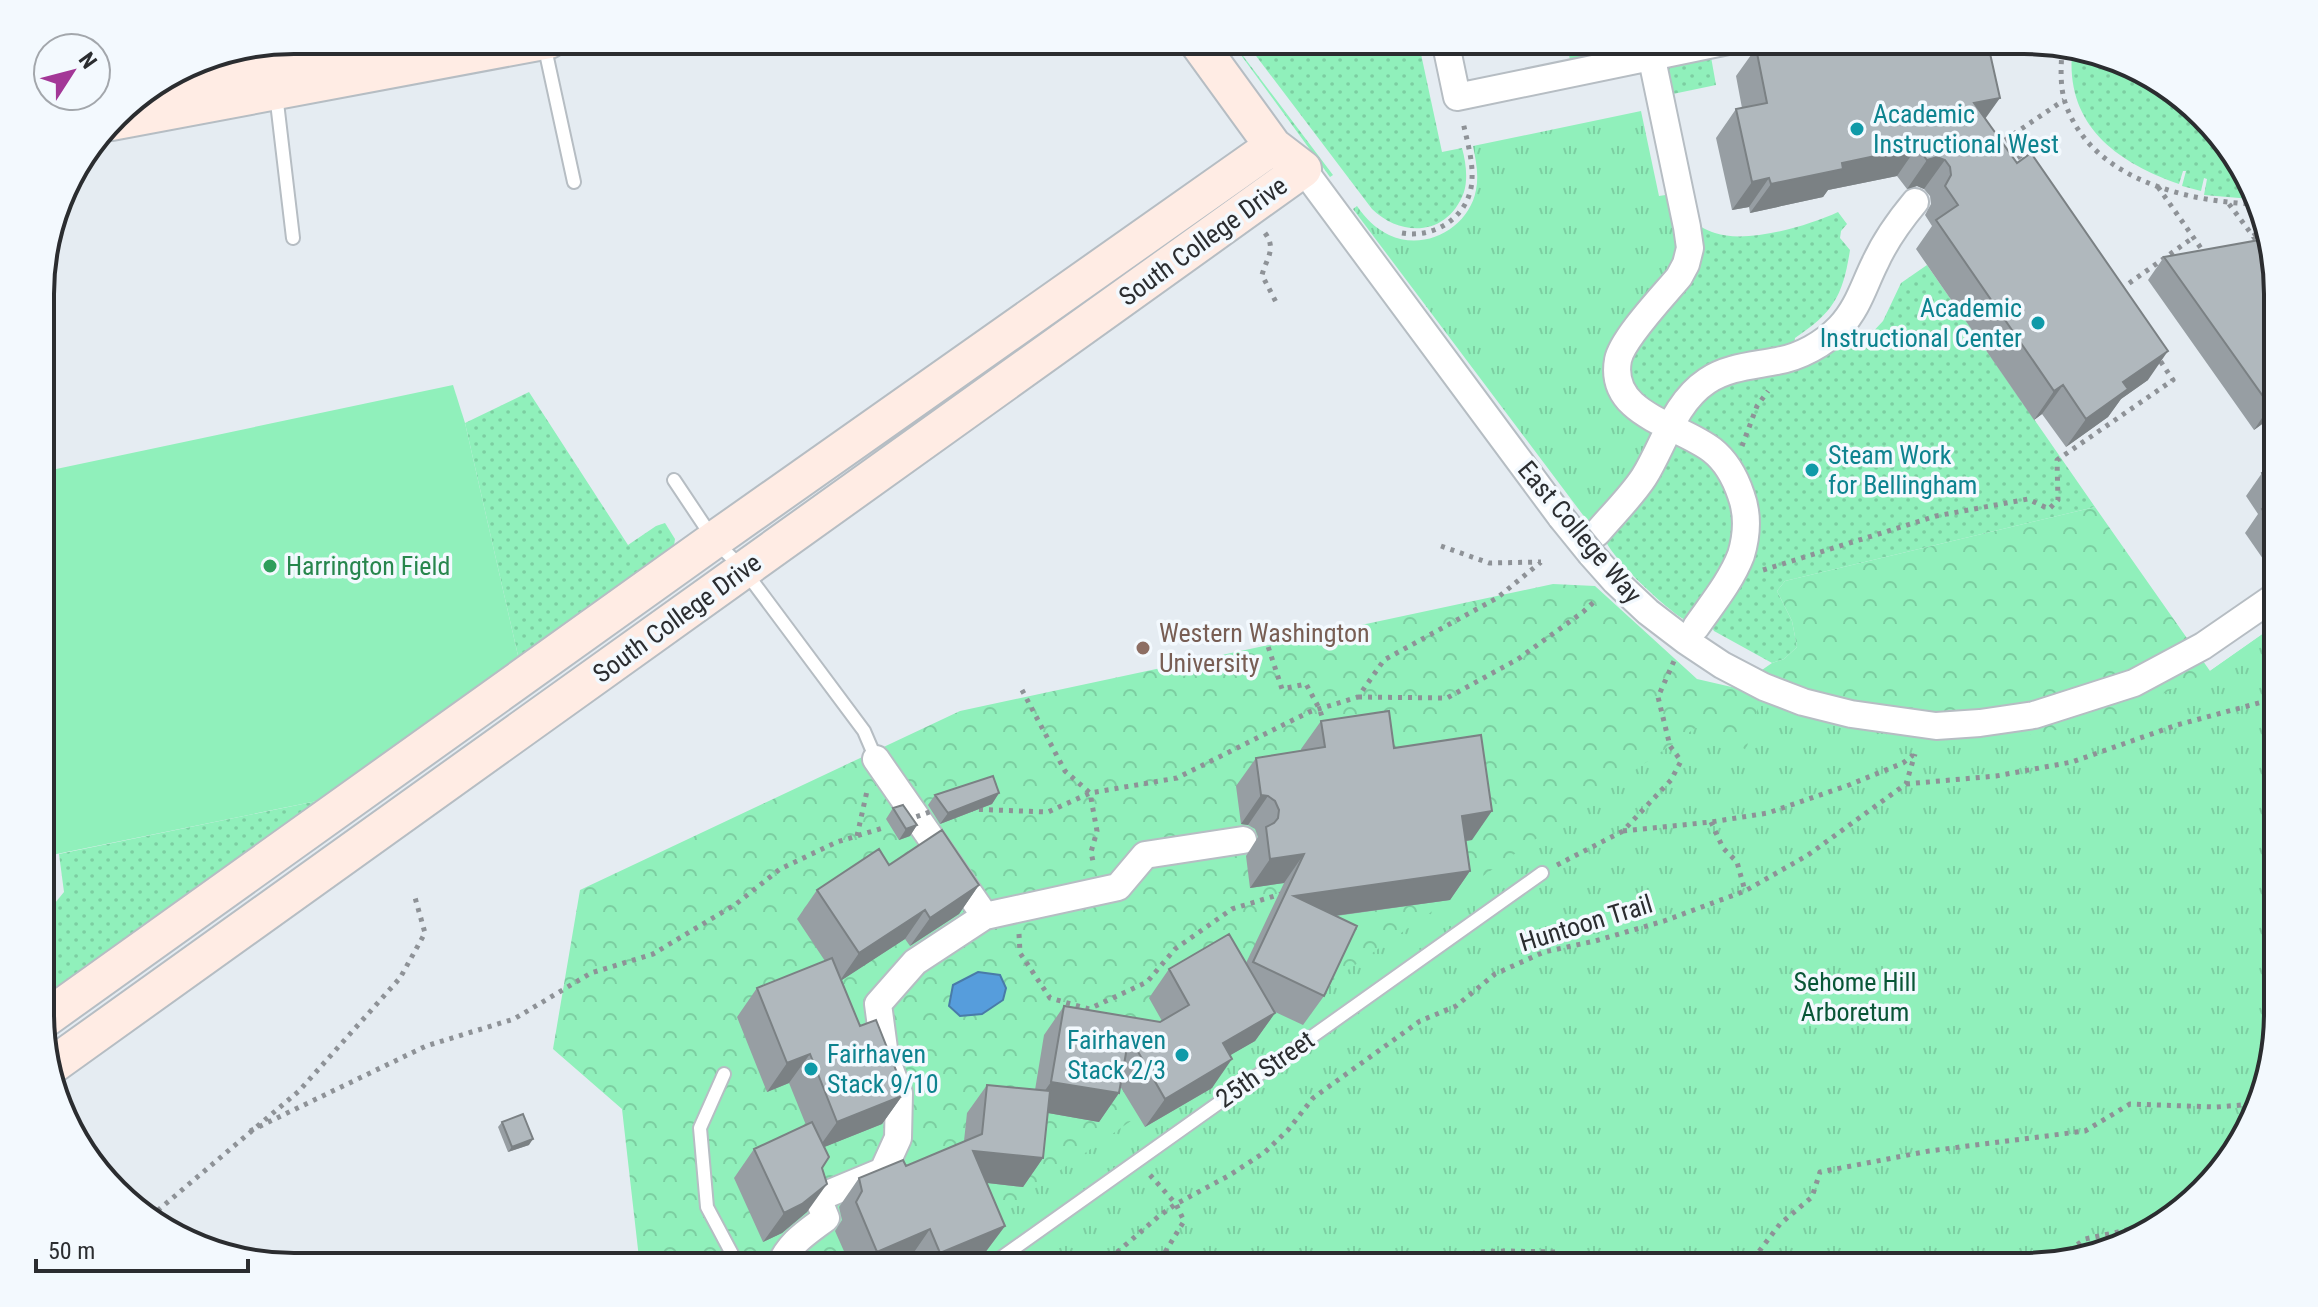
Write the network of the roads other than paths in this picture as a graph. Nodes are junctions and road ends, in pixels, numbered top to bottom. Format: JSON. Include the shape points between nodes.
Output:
{"nodes":[{"id":1,"x":1207,"y":54,"type":"edge"},
{"id":2,"x":1448,"y":54,"type":"edge"},
{"id":3,"x":1625,"y":54,"type":"edge"},
{"id":4,"x":1651,"y":54,"type":"edge"},
{"id":5,"x":319,"y":55,"type":"edge"},
{"id":6,"x":388,"y":55,"type":"edge"},
{"id":7,"x":549,"y":55,"type":"edge"},
{"id":8,"x":271,"y":66,"type":"edge"},
{"id":9,"x":192,"y":77,"type":"edge"},
{"id":10,"x":138,"y":113,"type":"edge"},
{"id":11,"x":1273,"y":146,"type":"junction"},
{"id":12,"x":1303,"y":169,"type":"junction"},
{"id":13,"x":574,"y":182,"type":"dead end"},
{"id":14,"x":1915,"y":202,"type":"dead end"},
{"id":15,"x":293,"y":238,"type":"dead end"},
{"id":16,"x":1670,"y":427,"type":"junction"},
{"id":17,"x":674,"y":480,"type":"dead end"},
{"id":18,"x":714,"y":540,"type":"junction"},
{"id":19,"x":1594,"y":544,"type":"junction"},
{"id":20,"x":744,"y":570,"type":"junction"},
{"id":21,"x":2263,"y":605,"type":"edge"},
{"id":22,"x":1696,"y":627,"type":"dead end"},
{"id":23,"x":876,"y":759,"type":"joint"},
{"id":24,"x":1243,"y":840,"type":"dead end"},
{"id":25,"x":1542,"y":873,"type":"road end"},
{"id":26,"x":985,"y":916,"type":"junction"},
{"id":27,"x":54,"y":1012,"type":"edge"},
{"id":28,"x":59,"y":1060,"type":"edge"},
{"id":29,"x":724,"y":1074,"type":"dead end"},
{"id":30,"x":731,"y":1253,"type":"edge"},
{"id":31,"x":785,"y":1253,"type":"edge"},
{"id":32,"x":1008,"y":1253,"type":"edge"}],
"edges":[{"from":1,"to":11,"type":"street"},
{"from":2,"to":3,"type":"street","via":[[1457,97]]},
{"from":4,"to":16,"type":"street","via":[[1690,248],[1679,277],[1625,344],[1618,371],[1624,395],[1634,407]]},
{"from":5,"to":8,"type":"street"},
{"from":6,"to":8,"type":"street"},
{"from":7,"to":13,"type":"lane"},
{"from":8,"to":9,"type":"street"},
{"from":8,"to":10,"type":"street"},
{"from":8,"to":15,"type":"lane"},
{"from":11,"to":12,"type":"street"},
{"from":11,"to":18,"type":"street","name":"South College Drive"},
{"from":12,"to":19,"type":"street","name":"East College Way","bridge":true,"via":[[1561,517]]},
{"from":12,"to":20,"type":"street","name":"South College Drive"},
{"from":14,"to":16,"type":"street","via":[[1839,328],[1792,357],[1719,373],[1685,400]]},
{"from":16,"to":19,"type":"street","via":[[1643,478]]},
{"from":16,"to":22,"type":"street","via":[[1711,449],[1727,465],[1746,507],[1741,554]]},
{"from":17,"to":18,"type":"lane"},
{"from":18,"to":20,"type":"lane"},
{"from":18,"to":27,"type":"street","name":"South College Drive"},
{"from":19,"to":21,"type":"street","name":"East College Way","via":[[1615,581],[1648,612],[1722,665],[1803,702],[1936,726],[2034,715],[2134,683],[2203,646]]},
{"from":20,"to":23,"type":"lane","via":[[864,731]]},
{"from":20,"to":28,"type":"street","name":"South College Drive"},
{"from":23,"to":26,"type":"street"},
{"from":24,"to":26,"type":"street","via":[[1145,855],[1118,887]]},
{"from":25,"to":32,"type":"lane","name":"25th Street"},
{"from":26,"to":31,"type":"street","via":[[915,962],[878,1004],[885,1056],[899,1093],[898,1138],[883,1171],[818,1198],[826,1218]]},
{"from":29,"to":30,"type":"lane","via":[[700,1128],[707,1207]]}]}
